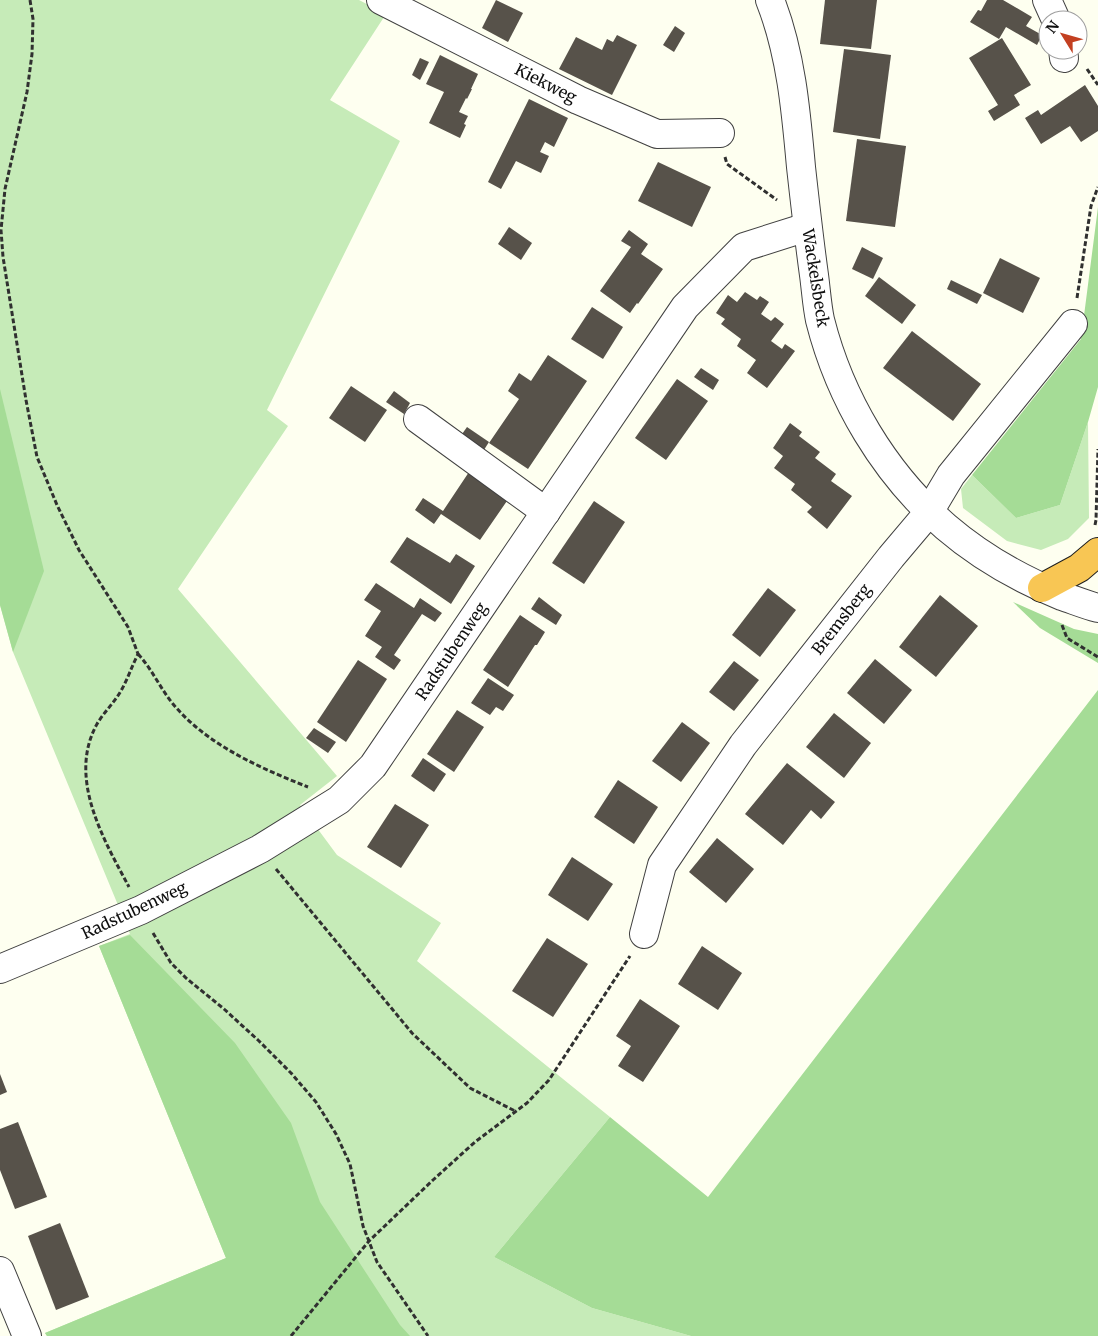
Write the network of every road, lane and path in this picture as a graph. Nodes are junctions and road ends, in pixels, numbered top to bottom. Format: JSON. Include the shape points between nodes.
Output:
{"nodes":[{"id":1,"x":30,"y":0,"type":"edge"},
{"id":2,"x":381,"y":0,"type":"edge"},
{"id":3,"x":770,"y":0,"type":"edge"},
{"id":4,"x":720,"y":133,"type":"joint"},
{"id":5,"x":1098,"y":187,"type":"edge"},
{"id":6,"x":807,"y":227,"type":"junction"},
{"id":7,"x":1073,"y":324,"type":"joint"},
{"id":8,"x":418,"y":419,"type":"dead end"},
{"id":9,"x":546,"y":512,"type":"junction"},
{"id":10,"x":929,"y":512,"type":"junction"},
{"id":11,"x":1098,"y":552,"type":"edge"},
{"id":12,"x":1042,"y":588,"type":"junction"},
{"id":13,"x":1098,"y":608,"type":"edge"},
{"id":14,"x":138,"y":654,"type":"junction"},
{"id":15,"x":339,"y":800,"type":"junction"},
{"id":16,"x":260,"y":849,"type":"junction"},
{"id":17,"x":141,"y":910,"type":"junction"},
{"id":18,"x":644,"y":934,"type":"joint"},
{"id":19,"x":0,"y":969,"type":"edge"},
{"id":20,"x":515,"y":1111,"type":"junction"},
{"id":21,"x":368,"y":1242,"type":"junction"},
{"id":22,"x":0,"y":1271,"type":"edge"},
{"id":23,"x":27,"y":1336,"type":"edge"},
{"id":24,"x":291,"y":1336,"type":"edge"},
{"id":25,"x":428,"y":1336,"type":"edge"}],
"edges":[{"from":1,"to":14,"type":"path","via":[[32,54],[27,92],[5,188],[1,230],[26,400],[37,457],[57,505],[79,550],[128,627]]},
{"from":2,"to":4,"type":"street","name":"Kiekweg","via":[[578,100],[658,134]]},
{"from":3,"to":6,"type":"street","name":"Wackelsbeck","via":[[794,94]]},
{"from":4,"to":6,"type":"path","via":[[727,164],[771,195]]},
{"from":5,"to":7,"type":"path","via":[[1091,206]]},
{"from":6,"to":9,"type":"street","name":"Radstubenweg","via":[[744,247],[685,307]]},
{"from":6,"to":10,"type":"street","name":"Wackelsbeck","via":[[820,319],[840,381],[864,430]]},
{"from":7,"to":10,"type":"street","name":"Bremsberg","via":[[951,475]]},
{"from":8,"to":9,"type":"street"},
{"from":9,"to":15,"type":"street","name":"Radstubenweg","via":[[373,766]]},
{"from":10,"to":12,"type":"street","name":"Wackelsbeck","via":[[966,544]]},
{"from":10,"to":18,"type":"street","name":"Bremsberg","via":[[742,745],[662,865]]},
{"from":11,"to":12,"type":"highway","via":[[1079,568]]},
{"from":12,"to":13,"type":"street","name":"Wackelsbeck"},
{"from":14,"to":15,"type":"path","via":[[172,704],[207,736],[263,768]]},
{"from":14,"to":17,"type":"path","via":[[121,690],[97,724],[86,765],[88,791],[98,823]]},
{"from":15,"to":16,"type":"street","name":"Radstubenweg"},
{"from":16,"to":17,"type":"street","name":"Radstubenweg"},
{"from":16,"to":20,"type":"path","via":[[412,1033],[470,1088]]},
{"from":17,"to":19,"type":"street","name":"Radstubenweg"},
{"from":17,"to":21,"type":"path","via":[[171,963],[259,1041],[316,1102],[350,1164]]},
{"from":18,"to":20,"type":"path","via":[[549,1080]]},
{"from":20,"to":21,"type":"path","via":[[475,1142]]},
{"from":21,"to":24,"type":"path"},
{"from":21,"to":25,"type":"path","via":[[377,1262]]},
{"from":22,"to":23,"type":"street"}]}
